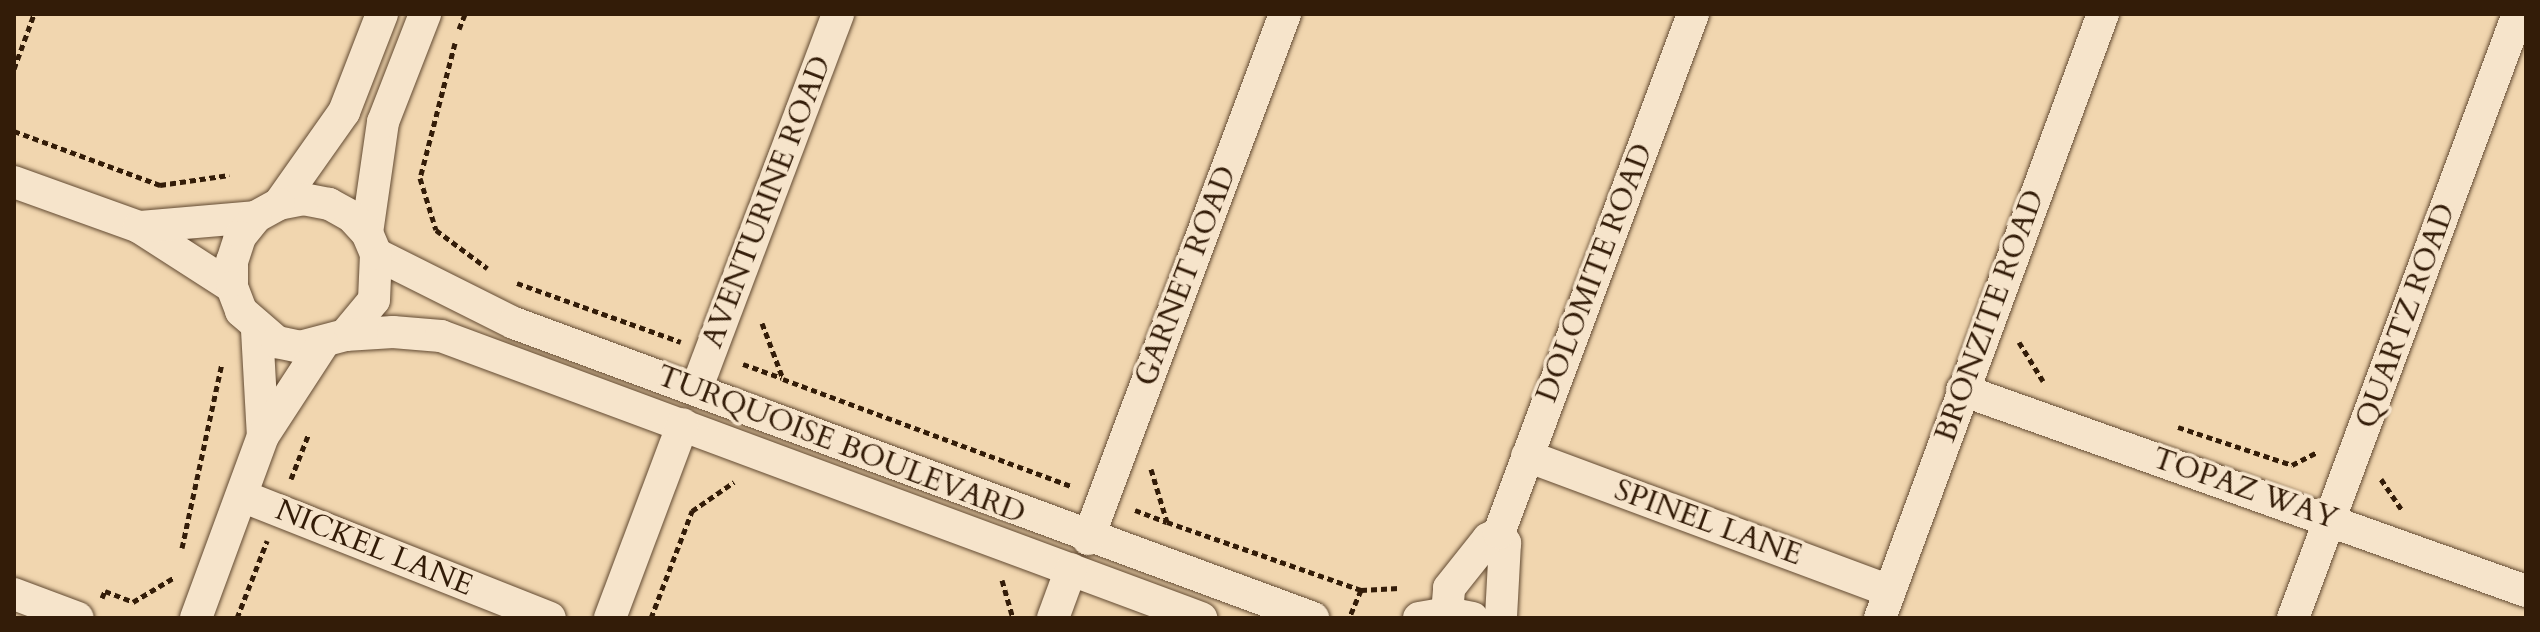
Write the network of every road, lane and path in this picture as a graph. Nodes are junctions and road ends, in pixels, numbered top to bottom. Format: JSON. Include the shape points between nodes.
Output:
{"nodes":[{"id":1,"x":34,"y":14,"type":"edge"},
{"id":2,"x":382,"y":14,"type":"edge"},
{"id":3,"x":425,"y":14,"type":"edge"},
{"id":4,"x":465,"y":14,"type":"edge"},
{"id":5,"x":838,"y":14,"type":"edge"},
{"id":6,"x":1285,"y":14,"type":"edge"},
{"id":7,"x":1693,"y":14,"type":"edge"},
{"id":8,"x":2103,"y":14,"type":"edge"},
{"id":9,"x":2518,"y":14,"type":"edge"},
{"id":10,"x":14,"y":69,"type":"edge"},
{"id":11,"x":14,"y":131,"type":"edge"},
{"id":12,"x":229,"y":175,"type":"dead end"},
{"id":13,"x":14,"y":182,"type":"edge"},
{"id":14,"x":267,"y":211,"type":"junction"},
{"id":15,"x":139,"y":227,"type":"junction"},
{"id":16,"x":372,"y":243,"type":"junction"},
{"id":17,"x":496,"y":275,"type":"dead end"},
{"id":18,"x":510,"y":280,"type":"dead end"},
{"id":19,"x":232,"y":287,"type":"junction"},
{"id":20,"x":766,"y":310,"type":"dead end"},
{"id":21,"x":257,"y":330,"type":"junction"},
{"id":22,"x":2015,"y":334,"type":"dead end"},
{"id":23,"x":334,"y":340,"type":"junction"},
{"id":24,"x":225,"y":347,"type":"dead end"},
{"id":25,"x":710,"y":352,"type":"junction"},
{"id":26,"x":783,"y":379,"type":"junction"},
{"id":27,"x":2058,"y":386,"type":"dead end"},
{"id":28,"x":696,"y":390,"type":"junction"},
{"id":29,"x":1962,"y":390,"type":"junction"},
{"id":30,"x":313,"y":424,"type":"dead end"},
{"id":31,"x":683,"y":424,"type":"junction"},
{"id":32,"x":2175,"y":426,"type":"dead end"},
{"id":33,"x":263,"y":436,"type":"junction"},
{"id":34,"x":2322,"y":439,"type":"dead end"},
{"id":35,"x":1157,"y":454,"type":"dead end"},
{"id":36,"x":1527,"y":456,"type":"junction"},
{"id":37,"x":2378,"y":475,"type":"dead end"},
{"id":38,"x":721,"y":477,"type":"dead end"},
{"id":39,"x":734,"y":482,"type":"junction"},
{"id":40,"x":749,"y":487,"type":"dead end"},
{"id":41,"x":242,"y":496,"type":"junction"},
{"id":42,"x":1103,"y":498,"type":"junction"},
{"id":43,"x":279,"y":511,"type":"junction"},
{"id":44,"x":2416,"y":515,"type":"dead end"},
{"id":45,"x":2331,"y":519,"type":"junction"},
{"id":46,"x":1167,"y":522,"type":"junction"},
{"id":47,"x":1499,"y":533,"type":"junction"},
{"id":48,"x":1088,"y":539,"type":"junction"},
{"id":49,"x":1071,"y":569,"type":"junction"},
{"id":50,"x":987,"y":575,"type":"dead end"},
{"id":51,"x":1002,"y":580,"type":"junction"},
{"id":52,"x":2526,"y":591,"type":"edge"},
{"id":53,"x":14,"y":594,"type":"edge"},
{"id":54,"x":1056,"y":610,"type":"edge"},
{"id":55,"x":89,"y":611,"type":"edge"},
{"id":56,"x":1884,"y":611,"type":"edge"},
{"id":57,"x":1446,"y":616,"type":"edge"},
{"id":58,"x":196,"y":618,"type":"edge"},
{"id":59,"x":237,"y":618,"type":"edge"},
{"id":60,"x":550,"y":618,"type":"edge"},
{"id":61,"x":610,"y":618,"type":"edge"},
{"id":62,"x":651,"y":618,"type":"edge"},
{"id":63,"x":1013,"y":618,"type":"edge"},
{"id":64,"x":1201,"y":618,"type":"edge"},
{"id":65,"x":1313,"y":618,"type":"edge"},
{"id":66,"x":1349,"y":618,"type":"edge"},
{"id":67,"x":1501,"y":618,"type":"edge"},
{"id":68,"x":2293,"y":618,"type":"edge"}],
"edges":[{"from":1,"to":10,"type":"path"},
{"from":2,"to":14,"type":"street","via":[[344,112]]},
{"from":3,"to":16,"type":"street","via":[[383,122]]},
{"from":4,"to":17,"type":"path","via":[[420,178],[436,230]]},
{"from":5,"to":25,"type":"street","name":"AVENTURINE ROAD"},
{"from":6,"to":42,"type":"street","name":"GARNET ROAD"},
{"from":7,"to":36,"type":"street","name":"DOLOMITE ROAD"},
{"from":8,"to":29,"type":"street","name":"BRONZITE ROAD"},
{"from":9,"to":45,"type":"street","name":"QUARTZ ROAD"},
{"from":11,"to":12,"type":"path","via":[[160,185]]},
{"from":13,"to":15,"type":"street"},
{"from":14,"to":15,"type":"street"},
{"from":14,"to":16,"type":"street","via":[[304,199],[329,204]]},
{"from":14,"to":19,"type":"street","via":[[240,237],[232,261]]},
{"from":15,"to":19,"type":"street"},
{"from":16,"to":23,"type":"street","via":[[374,300]]},
{"from":16,"to":28,"type":"street","name":"TURQUOISE BOULEVARD","via":[[475,308]]},
{"from":18,"to":25,"type":"path"},
{"from":19,"to":21,"type":"street","via":[[241,311]]},
{"from":20,"to":26,"type":"path","via":[[761,325]]},
{"from":21,"to":23,"type":"street","via":[[300,347]]},
{"from":21,"to":33,"type":"street"},
{"from":22,"to":27,"type":"path","via":[[2043,381]]},
{"from":23,"to":31,"type":"street","name":"TURQUOISE BOULEVARD","via":[[441,336]]},
{"from":23,"to":33,"type":"street"},
{"from":24,"to":55,"type":"path","via":[[176,576],[133,602],[105,591]]},
{"from":25,"to":26,"type":"path"},
{"from":25,"to":28,"type":"street","name":"AVENTURINE ROAD"},
{"from":26,"to":42,"type":"path"},
{"from":28,"to":48,"type":"street","name":"TURQUOISE BOULEVARD"},
{"from":29,"to":45,"type":"street","name":"TOPAZ WAY"},
{"from":29,"to":56,"type":"street","name":"BRONZITE ROAD"},
{"from":30,"to":43,"type":"path"},
{"from":31,"to":49,"type":"street","name":"TURQUOISE BOULEVARD"},
{"from":31,"to":61,"type":"street"},
{"from":32,"to":34,"type":"path","via":[[2292,465],[2319,451]]},
{"from":33,"to":41,"type":"street"},
{"from":35,"to":46,"type":"path","via":[[1151,469]]},
{"from":36,"to":47,"type":"street","name":"DOLOMITE ROAD"},
{"from":36,"to":56,"type":"street","name":"SPINEL LANE"},
{"from":37,"to":44,"type":"path","via":[[2402,510]]},
{"from":38,"to":39,"type":"path"},
{"from":39,"to":40,"type":"path"},
{"from":39,"to":62,"type":"path","via":[[692,511]]},
{"from":41,"to":43,"type":"street","name":"NICKEL LANE"},
{"from":41,"to":58,"type":"street"},
{"from":42,"to":46,"type":"path"},
{"from":42,"to":48,"type":"street","name":"GARNET ROAD"},
{"from":43,"to":59,"type":"path"},
{"from":43,"to":60,"type":"street","name":"NICKEL LANE"},
{"from":45,"to":52,"type":"street","name":"TOPAZ WAY"},
{"from":45,"to":68,"type":"street","name":"QUARTZ ROAD"},
{"from":46,"to":66,"type":"path","via":[[1361,590]]},
{"from":47,"to":57,"type":"street","name":"DOLOMITE ROAD","via":[[1488,539],[1449,588]]},
{"from":47,"to":67,"type":"street","name":"DOLOMITE ROAD","via":[[1505,543]]},
{"from":48,"to":65,"type":"street","name":"TURQUOISE BOULEVARD"},
{"from":49,"to":54,"type":"street"},
{"from":49,"to":64,"type":"street","name":"TURQUOISE BOULEVARD"},
{"from":50,"to":51,"type":"path"},
{"from":51,"to":54,"type":"path"},
{"from":51,"to":63,"type":"path"},
{"from":53,"to":55,"type":"street"}]}
